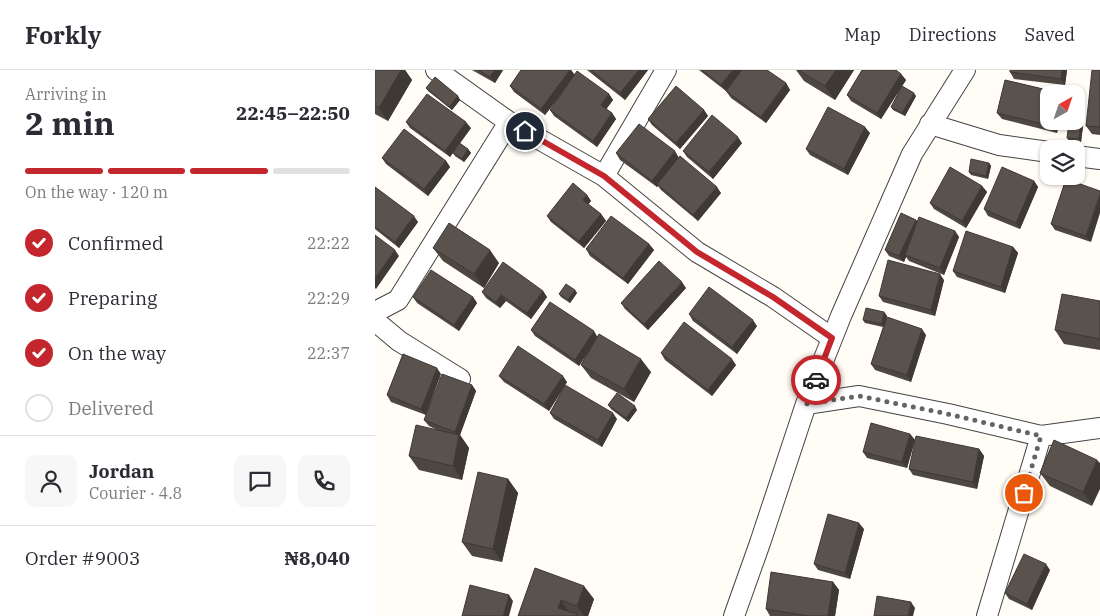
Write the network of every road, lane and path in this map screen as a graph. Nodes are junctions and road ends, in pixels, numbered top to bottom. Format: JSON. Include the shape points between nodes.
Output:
{"nodes":[{"id":1,"x":436,"y":70,"type":"edge"},
{"id":2,"x":667,"y":70,"type":"edge"},
{"id":3,"x":965,"y":70,"type":"edge"},
{"id":4,"x":509,"y":122,"type":"junction"},
{"id":5,"x":930,"y":124,"type":"junction"},
{"id":6,"x":1040,"y":151,"type":"edge"},
{"id":7,"x":1085,"y":157,"type":"edge"},
{"id":8,"x":1100,"y":159,"type":"edge"},
{"id":9,"x":604,"y":176,"type":"junction"},
{"id":10,"x":375,"y":312,"type":"edge"},
{"id":11,"x":375,"y":321,"type":"edge"},
{"id":12,"x":832,"y":338,"type":"junction"},
{"id":13,"x":460,"y":379,"type":"edge"},
{"id":14,"x":806,"y":404,"type":"junction"},
{"id":15,"x":1100,"y":428,"type":"edge"},
{"id":16,"x":1041,"y":436,"type":"junction"},
{"id":17,"x":734,"y":616,"type":"edge"},
{"id":18,"x":987,"y":616,"type":"edge"}],
"edges":[{"from":1,"to":4,"type":"street"},
{"from":2,"to":9,"type":"street"},
{"from":3,"to":5,"type":"street"},
{"from":4,"to":9,"type":"street"},
{"from":4,"to":10,"type":"street","via":[[399,300]]},
{"from":5,"to":6,"type":"street","via":[[999,145]]},
{"from":5,"to":12,"type":"street","via":[[912,154]]},
{"from":7,"to":8,"type":"street"},
{"from":9,"to":12,"type":"street","via":[[697,252],[773,297]]},
{"from":11,"to":13,"type":"street","via":[[399,341]]},
{"from":12,"to":14,"type":"street"},
{"from":14,"to":16,"type":"street","via":[[859,396]]},
{"from":14,"to":17,"type":"street"},
{"from":15,"to":16,"type":"street"},
{"from":16,"to":18,"type":"street"}]}
